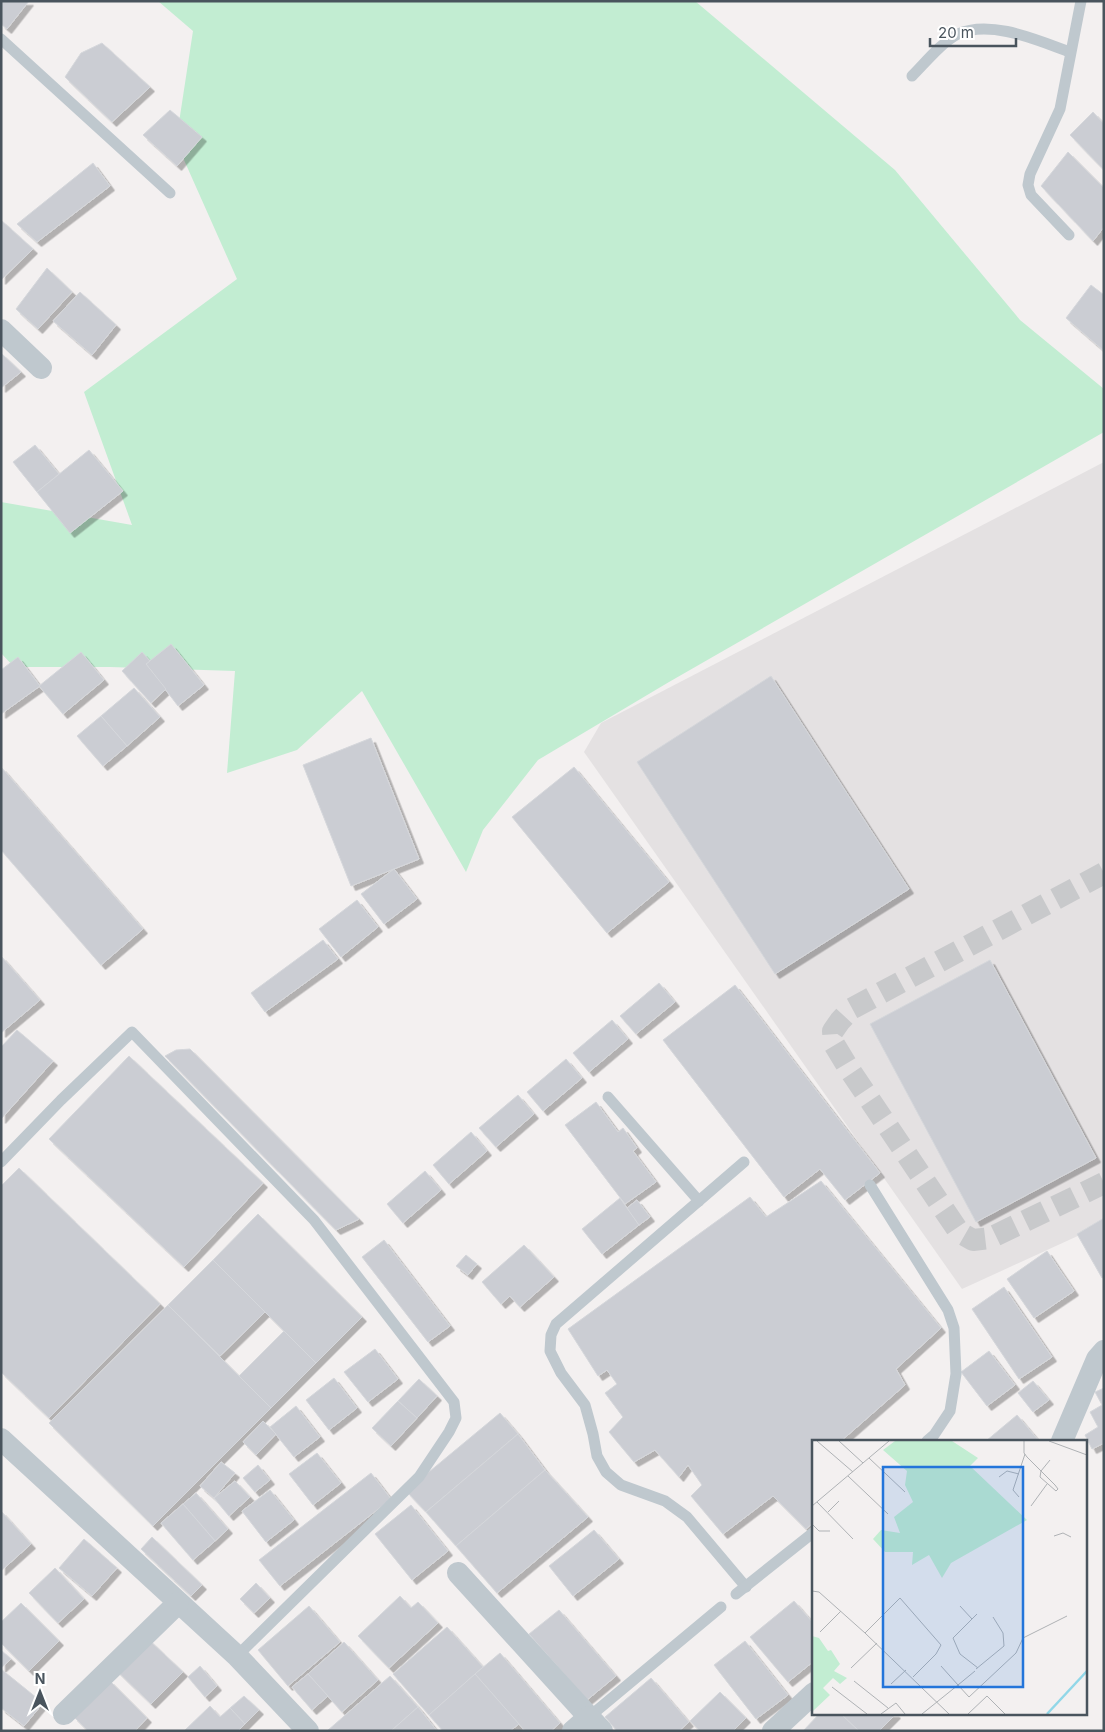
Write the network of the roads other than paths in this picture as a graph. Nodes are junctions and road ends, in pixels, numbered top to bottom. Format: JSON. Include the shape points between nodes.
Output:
{"nodes":[{"id":1,"x":1081,"y":1,"type":"edge"},
{"id":2,"x":1,"y":39,"type":"edge"},
{"id":3,"x":1070,"y":52,"type":"junction"},
{"id":4,"x":912,"y":76,"type":"dead end"},
{"id":5,"x":170,"y":193,"type":"dead end"},
{"id":6,"x":1069,"y":235,"type":"dead end"},
{"id":7,"x":1,"y":330,"type":"edge"},
{"id":8,"x":41,"y":368,"type":"dead end"},
{"id":9,"x":608,"y":1097,"type":"dead end"},
{"id":10,"x":1,"y":1162,"type":"edge"},
{"id":11,"x":744,"y":1162,"type":"dead end"},
{"id":12,"x":870,"y":1185,"type":"dead end"},
{"id":13,"x":699,"y":1201,"type":"junction"},
{"id":14,"x":1104,"y":1351,"type":"edge"},
{"id":15,"x":1,"y":1439,"type":"edge"},
{"id":16,"x":928,"y":1440,"type":"edge"},
{"id":17,"x":1062,"y":1440,"type":"edge"},
{"id":18,"x":812,"y":1534,"type":"edge"},
{"id":19,"x":458,"y":1573,"type":"dead end"},
{"id":20,"x":746,"y":1587,"type":"junction"},
{"id":21,"x":736,"y":1594,"type":"dead end"},
{"id":22,"x":178,"y":1603,"type":"junction"},
{"id":23,"x":721,"y":1607,"type":"dead end"},
{"id":24,"x":236,"y":1656,"type":"junction"},
{"id":25,"x":812,"y":1696,"type":"edge"},
{"id":26,"x":64,"y":1714,"type":"dead end"},
{"id":27,"x":588,"y":1726,"type":"edge"},
{"id":28,"x":308,"y":1731,"type":"edge"},
{"id":29,"x":772,"y":1731,"type":"edge"}],
"edges":[{"from":1,"to":3,"type":"lane"},
{"from":2,"to":5,"type":"lane"},
{"from":3,"to":4,"type":"lane","via":[[1017,33],[981,29],[959,34],[946,42]]},
{"from":3,"to":6,"type":"lane","via":[[1060,109],[1028,184],[1031,195]]},
{"from":7,"to":8,"type":"street"},
{"from":9,"to":13,"type":"lane"},
{"from":10,"to":24,"type":"lane","via":[[132,1032],[314,1220],[454,1402],[456,1418],[419,1477]]},
{"from":11,"to":13,"type":"lane"},
{"from":12,"to":16,"type":"lane","via":[[948,1310],[954,1328],[956,1374],[950,1411]]},
{"from":13,"to":20,"type":"lane","via":[[556,1324],[550,1335],[550,1351],[561,1373],[585,1405],[597,1456],[606,1472],[621,1486],[665,1501],[687,1517]]},
{"from":14,"to":17,"type":"street","via":[[1097,1359]]},
{"from":15,"to":22,"type":"street"},
{"from":18,"to":20,"type":"lane"},
{"from":19,"to":27,"type":"street"},
{"from":20,"to":21,"type":"lane"},
{"from":22,"to":24,"type":"street"},
{"from":22,"to":26,"type":"street"},
{"from":23,"to":27,"type":"lane"},
{"from":24,"to":28,"type":"street"},
{"from":25,"to":29,"type":"street"}]}
